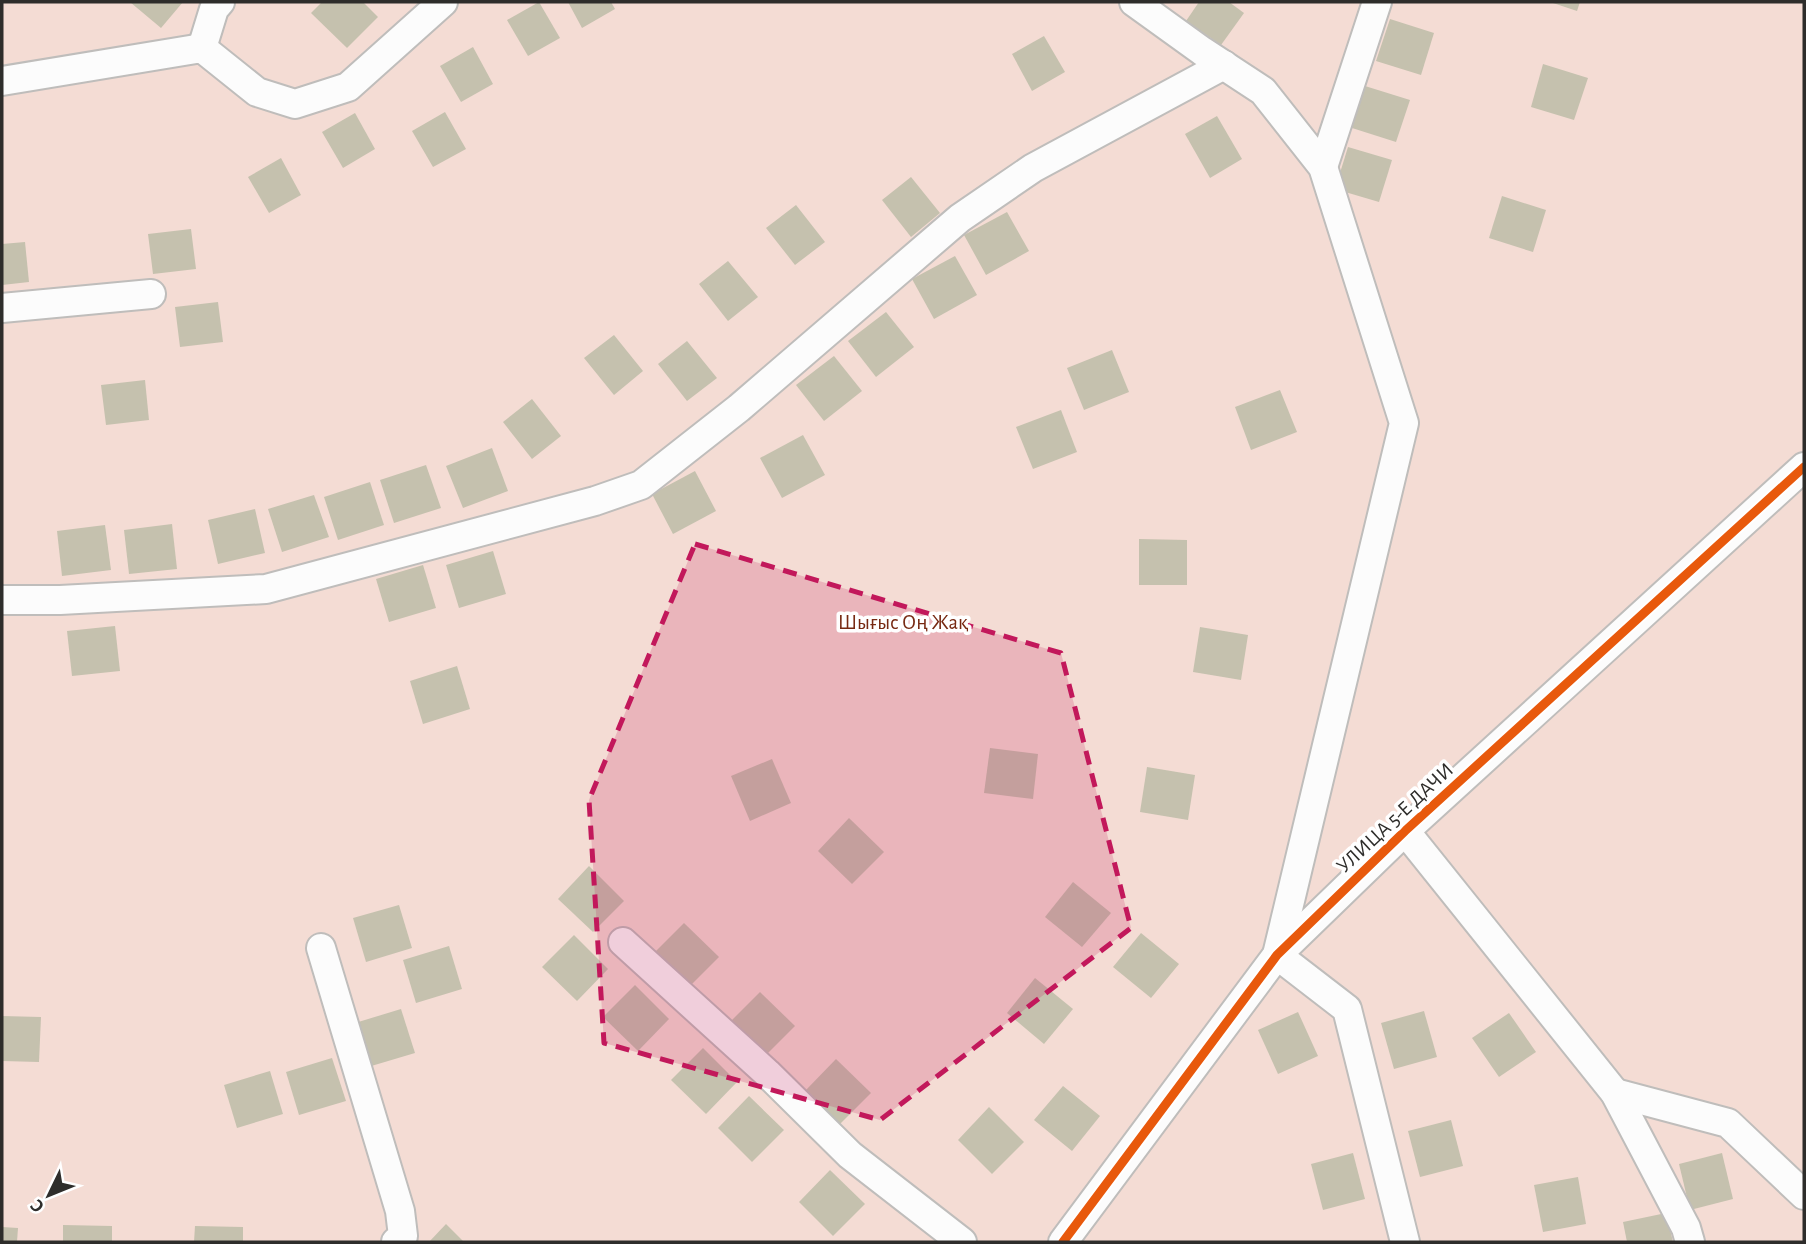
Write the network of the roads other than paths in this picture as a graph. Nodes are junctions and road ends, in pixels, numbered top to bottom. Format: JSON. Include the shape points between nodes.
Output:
{"nodes":[{"id":1,"x":220,"y":2,"type":"edge"},
{"id":2,"x":443,"y":2,"type":"edge"},
{"id":3,"x":1135,"y":2,"type":"edge"},
{"id":4,"x":1377,"y":2,"type":"edge"},
{"id":5,"x":202,"y":48,"type":"junction"},
{"id":6,"x":1224,"y":65,"type":"junction"},
{"id":7,"x":2,"y":81,"type":"edge"},
{"id":8,"x":1323,"y":167,"type":"junction"},
{"id":9,"x":151,"y":294,"type":"dead end"},
{"id":10,"x":2,"y":308,"type":"edge"},
{"id":11,"x":1804,"y":467,"type":"edge"},
{"id":12,"x":2,"y":600,"type":"edge"},
{"id":13,"x":1405,"y":831,"type":"junction"},
{"id":14,"x":624,"y":942,"type":"dead end"},
{"id":15,"x":321,"y":948,"type":"dead end"},
{"id":16,"x":1277,"y":955,"type":"junction"},
{"id":17,"x":1615,"y":1093,"type":"junction"},
{"id":18,"x":1804,"y":1195,"type":"edge"},
{"id":19,"x":396,"y":1242,"type":"edge"},
{"id":20,"x":962,"y":1242,"type":"edge"},
{"id":21,"x":1063,"y":1242,"type":"edge"},
{"id":22,"x":1405,"y":1242,"type":"edge"},
{"id":23,"x":1690,"y":1242,"type":"edge"}],
"edges":[{"from":1,"to":5,"type":"street"},
{"from":2,"to":5,"type":"street","via":[[348,87],[295,104],[257,92]]},
{"from":3,"to":6,"type":"street"},
{"from":4,"to":8,"type":"street"},
{"from":5,"to":7,"type":"street"},
{"from":6,"to":8,"type":"street","via":[[1264,90]]},
{"from":6,"to":12,"type":"street","via":[[1033,167],[960,218],[739,408],[641,485],[266,589]]},
{"from":8,"to":16,"type":"street","via":[[1404,423]]},
{"from":9,"to":10,"type":"street"},
{"from":11,"to":13,"type":"street","name":"УЛИЦА 5-Е ДАЧИ"},
{"from":13,"to":16,"type":"street","name":"УЛИЦА 5-Е ДАЧИ"},
{"from":13,"to":17,"type":"street"},
{"from":14,"to":20,"type":"street","via":[[849,1156]]},
{"from":15,"to":19,"type":"street","via":[[400,1211],[403,1236]]},
{"from":16,"to":21,"type":"street","name":"УЛИЦА 5-Е ДАЧИ"},
{"from":16,"to":22,"type":"street","via":[[1347,1009]]},
{"from":17,"to":18,"type":"street","via":[[1728,1123]]},
{"from":17,"to":23,"type":"street"}]}
